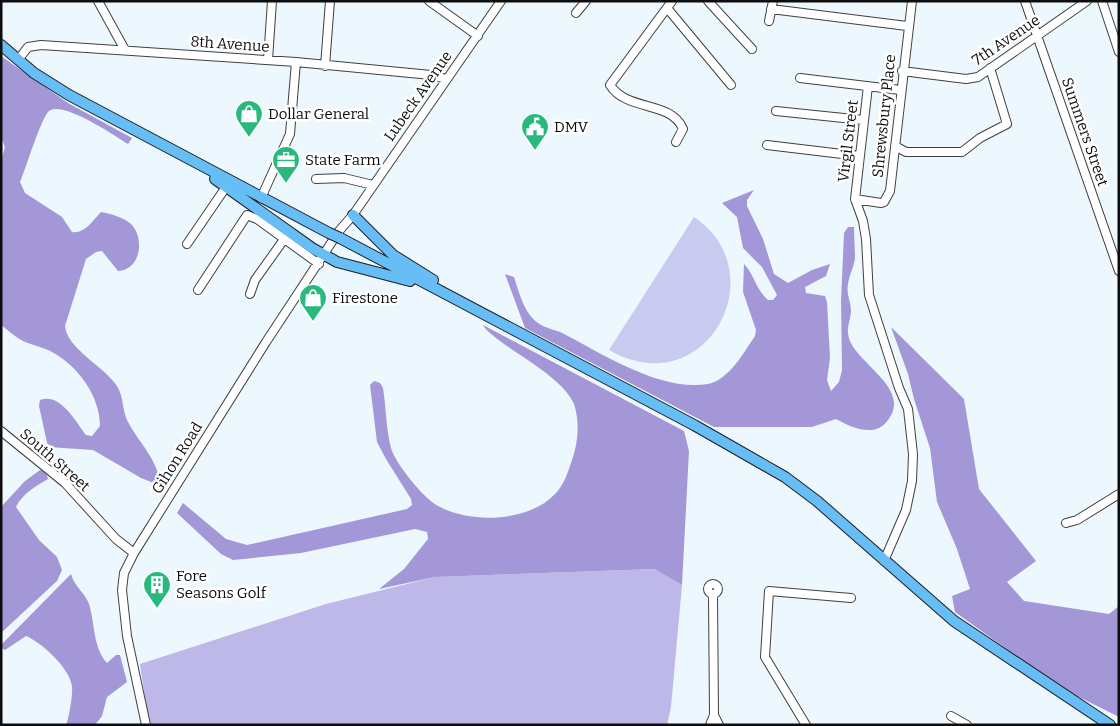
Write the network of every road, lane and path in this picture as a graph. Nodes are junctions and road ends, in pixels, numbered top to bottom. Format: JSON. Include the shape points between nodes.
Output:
{"nodes":[{"id":1,"x":98,"y":1,"type":"edge"},
{"id":2,"x":272,"y":1,"type":"edge"},
{"id":3,"x":330,"y":1,"type":"edge"},
{"id":4,"x":429,"y":1,"type":"edge"},
{"id":5,"x":501,"y":1,"type":"edge"},
{"id":6,"x":586,"y":1,"type":"edge"},
{"id":7,"x":708,"y":1,"type":"edge"},
{"id":8,"x":912,"y":1,"type":"edge"},
{"id":9,"x":1025,"y":1,"type":"edge"},
{"id":10,"x":1087,"y":1,"type":"edge"},
{"id":11,"x":1102,"y":1,"type":"edge"},
{"id":12,"x":669,"y":5,"type":"edge"},
{"id":13,"x":772,"y":5,"type":"edge"},
{"id":14,"x":576,"y":13,"type":"dead end"},
{"id":15,"x":769,"y":21,"type":"dead end"},
{"id":16,"x":907,"y":26,"type":"junction"},
{"id":17,"x":1037,"y":35,"type":"junction"},
{"id":18,"x":478,"y":36,"type":"junction"},
{"id":19,"x":1,"y":45,"type":"edge"},
{"id":20,"x":752,"y":49,"type":"dead end"},
{"id":21,"x":125,"y":50,"type":"junction"},
{"id":22,"x":1119,"y":52,"type":"edge"},
{"id":23,"x":18,"y":60,"type":"junction"},
{"id":24,"x":268,"y":60,"type":"junction"},
{"id":25,"x":296,"y":62,"type":"junction"},
{"id":26,"x":325,"y":66,"type":"junction"},
{"id":27,"x":990,"y":68,"type":"junction"},
{"id":28,"x":902,"y":71,"type":"junction"},
{"id":29,"x":800,"y":78,"type":"dead end"},
{"id":30,"x":446,"y":79,"type":"junction"},
{"id":31,"x":731,"y":84,"type":"dead end"},
{"id":32,"x":868,"y":86,"type":"junction"},
{"id":33,"x":900,"y":90,"type":"junction"},
{"id":34,"x":776,"y":111,"type":"dead end"},
{"id":35,"x":863,"y":120,"type":"junction"},
{"id":36,"x":676,"y":142,"type":"dead end"},
{"id":37,"x":767,"y":145,"type":"dead end"},
{"id":38,"x":895,"y":146,"type":"junction"},
{"id":39,"x":859,"y":156,"type":"junction"},
{"id":40,"x":186,"y":158,"type":"junction"},
{"id":41,"x":316,"y":179,"type":"dead end"},
{"id":42,"x":374,"y":185,"type":"junction"},
{"id":43,"x":226,"y":187,"type":"junction"},
{"id":44,"x":262,"y":198,"type":"junction"},
{"id":45,"x":855,"y":199,"type":"junction"},
{"id":46,"x":353,"y":215,"type":"junction"},
{"id":47,"x":336,"y":234,"type":"junction"},
{"id":48,"x":285,"y":238,"type":"junction"},
{"id":49,"x":187,"y":244,"type":"dead end"},
{"id":50,"x":322,"y":259,"type":"junction"},
{"id":51,"x":1119,"y":271,"type":"edge"},
{"id":52,"x":198,"y":290,"type":"dead end"},
{"id":53,"x":250,"y":294,"type":"dead end"},
{"id":54,"x":463,"y":303,"type":"junction"},
{"id":55,"x":1,"y":431,"type":"edge"},
{"id":56,"x":1119,"y":494,"type":"edge"},
{"id":57,"x":1066,"y":523,"type":"dead end"},
{"id":58,"x":134,"y":553,"type":"junction"},
{"id":59,"x":884,"y":561,"type":"junction"},
{"id":60,"x":713,"y":594,"type":"dead end"},
{"id":61,"x":850,"y":598,"type":"dead end"},
{"id":62,"x":714,"y":715,"type":"junction"},
{"id":63,"x":951,"y":716,"type":"dead end"},
{"id":64,"x":146,"y":725,"type":"edge"},
{"id":65,"x":710,"y":725,"type":"edge"},
{"id":66,"x":719,"y":725,"type":"edge"},
{"id":67,"x":806,"y":725,"type":"edge"},
{"id":68,"x":967,"y":725,"type":"edge"},
{"id":69,"x":1110,"y":725,"type":"edge"}],
"edges":[{"from":1,"to":21,"type":"street"},
{"from":2,"to":24,"type":"street"},
{"from":3,"to":26,"type":"street"},
{"from":4,"to":18,"type":"street"},
{"from":5,"to":18,"type":"street","name":"Lubeck Avenue"},
{"from":6,"to":14,"type":"street"},
{"from":7,"to":20,"type":"street"},
{"from":8,"to":16,"type":"street","name":"Shrewsbury Place"},
{"from":9,"to":17,"type":"street","name":"Summers Street"},
{"from":10,"to":17,"type":"street","name":"7th Avenue"},
{"from":11,"to":22,"type":"street"},
{"from":12,"to":31,"type":"street"},
{"from":12,"to":36,"type":"street","via":[[610,86],[627,100],[666,112],[679,121],[683,129]]},
{"from":13,"to":15,"type":"street"},
{"from":13,"to":16,"type":"street"},
{"from":16,"to":28,"type":"street","name":"Shrewsbury Place"},
{"from":17,"to":27,"type":"street","name":"7th Avenue"},
{"from":17,"to":51,"type":"street","name":"Summers Street"},
{"from":18,"to":30,"type":"street","name":"Lubeck Avenue"},
{"from":19,"to":23,"type":"main road"},
{"from":21,"to":23,"type":"street","name":"8th Avenue","via":[[41,45],[28,47]]},
{"from":21,"to":24,"type":"street","name":"8th Avenue"},
{"from":23,"to":40,"type":"main road","via":[[69,95]]},
{"from":24,"to":25,"type":"street","name":"8th Avenue"},
{"from":25,"to":26,"type":"street","name":"8th Avenue"},
{"from":25,"to":44,"type":"street","via":[[290,134]]},
{"from":26,"to":30,"type":"street","name":"8th Avenue"},
{"from":27,"to":28,"type":"street","name":"7th Avenue","via":[[978,77],[966,79]]},
{"from":27,"to":38,"type":"street","via":[[1007,124],[962,152],[906,152]]},
{"from":28,"to":33,"type":"street","name":"Shrewsbury Place"},
{"from":29,"to":32,"type":"street"},
{"from":30,"to":42,"type":"street","name":"Lubeck Avenue"},
{"from":32,"to":33,"type":"street"},
{"from":32,"to":35,"type":"street","name":"Virgil Street"},
{"from":33,"to":38,"type":"street","name":"Shrewsbury Place"},
{"from":34,"to":35,"type":"street"},
{"from":35,"to":39,"type":"street","name":"Virgil Street"},
{"from":37,"to":39,"type":"street"},
{"from":38,"to":45,"type":"street","name":"Shrewsbury Place","via":[[890,191],[886,199],[881,203]]},
{"from":39,"to":45,"type":"street","name":"Virgil Street"},
{"from":40,"to":43,"type":"main road"},
{"from":40,"to":44,"type":"main road"},
{"from":41,"to":42,"type":"street","via":[[344,178]]},
{"from":42,"to":46,"type":"street","name":"Lubeck Avenue"},
{"from":43,"to":49,"type":"street"},
{"from":43,"to":50,"type":"main road"},
{"from":44,"to":47,"type":"main road"},
{"from":45,"to":59,"type":"street","via":[[866,239],[869,295],[912,429],[912,480],[906,510]]},
{"from":46,"to":47,"type":"street","name":"Lubeck Avenue"},
{"from":46,"to":54,"type":"main road","via":[[393,255],[453,293]]},
{"from":47,"to":50,"type":"street","name":"Gihon Road"},
{"from":47,"to":54,"type":"main road"},
{"from":48,"to":50,"type":"street"},
{"from":48,"to":52,"type":"street","via":[[247,215]]},
{"from":48,"to":53,"type":"street","via":[[255,280]]},
{"from":50,"to":54,"type":"main road","via":[[405,278]]},
{"from":50,"to":58,"type":"street","name":"Gihon Road"},
{"from":54,"to":59,"type":"main road","via":[[785,477]]},
{"from":55,"to":58,"type":"street","name":"South Street","via":[[66,483],[116,539]]},
{"from":56,"to":57,"type":"street","via":[[1077,520]]},
{"from":58,"to":64,"type":"street","name":"Gihon Road","via":[[124,573],[122,590],[127,636]]},
{"from":59,"to":69,"type":"main road","via":[[982,641]]},
{"from":60,"to":62,"type":"street"},
{"from":61,"to":67,"type":"street","via":[[769,591],[765,657]]},
{"from":62,"to":65,"type":"street"},
{"from":62,"to":66,"type":"street"},
{"from":63,"to":68,"type":"street"}]}
